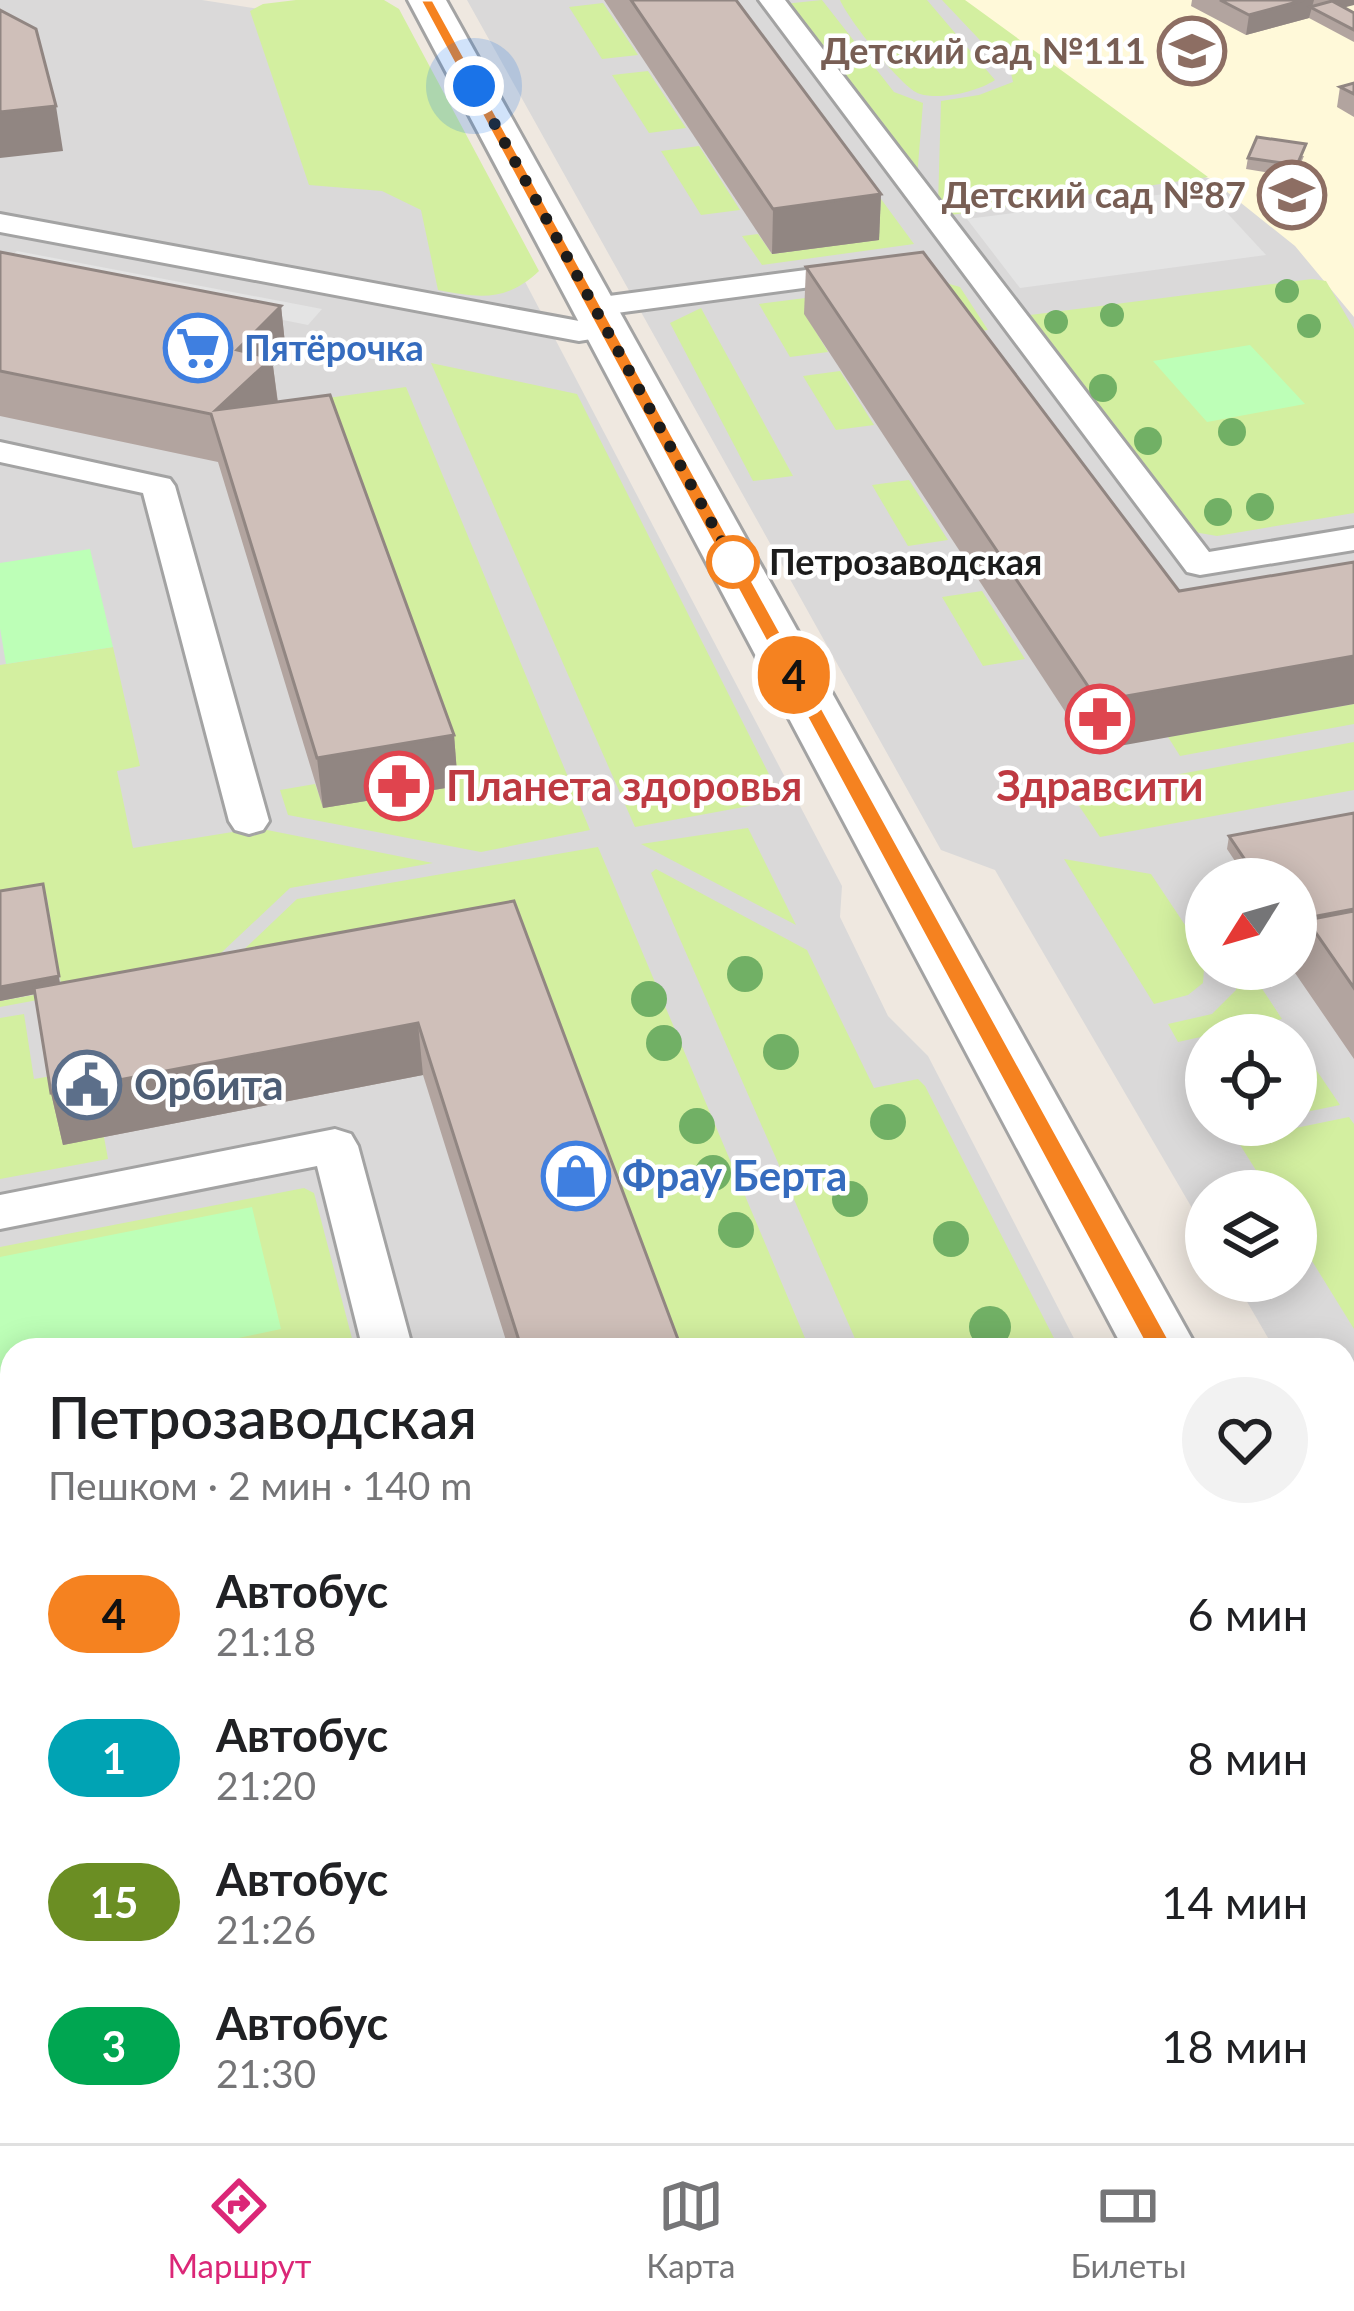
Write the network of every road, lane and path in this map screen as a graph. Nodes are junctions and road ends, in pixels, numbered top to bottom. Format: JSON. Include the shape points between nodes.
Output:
{"nodes":[{"id":1,"x":427,"y":0,"type":"edge"},
{"id":2,"x":772,"y":0,"type":"edge"},
{"id":3,"x":0,"y":223,"type":"edge"},
{"id":4,"x":965,"y":258,"type":"junction"},
{"id":5,"x":600,"y":317,"type":"junction"},
{"id":6,"x":0,"y":452,"type":"edge"},
{"id":7,"x":1354,"y":539,"type":"edge"},
{"id":8,"x":249,"y":821,"type":"dead end"},
{"id":9,"x":0,"y":1213,"type":"edge"},
{"id":10,"x":385,"y":1338,"type":"edge"},
{"id":11,"x":1154,"y":1338,"type":"edge"}],
"edges":[{"from":1,"to":5,"type":"street"},
{"from":2,"to":4,"type":"lane"},
{"from":3,"to":5,"type":"lane","via":[[578,331]]},
{"from":4,"to":5,"type":"lane"},
{"from":4,"to":7,"type":"lane","via":[[1200,564]]},
{"from":5,"to":11,"type":"street"},
{"from":6,"to":8,"type":"lane","via":[[158,486]]},
{"from":9,"to":10,"type":"lane","via":[[334,1146]]}]}
